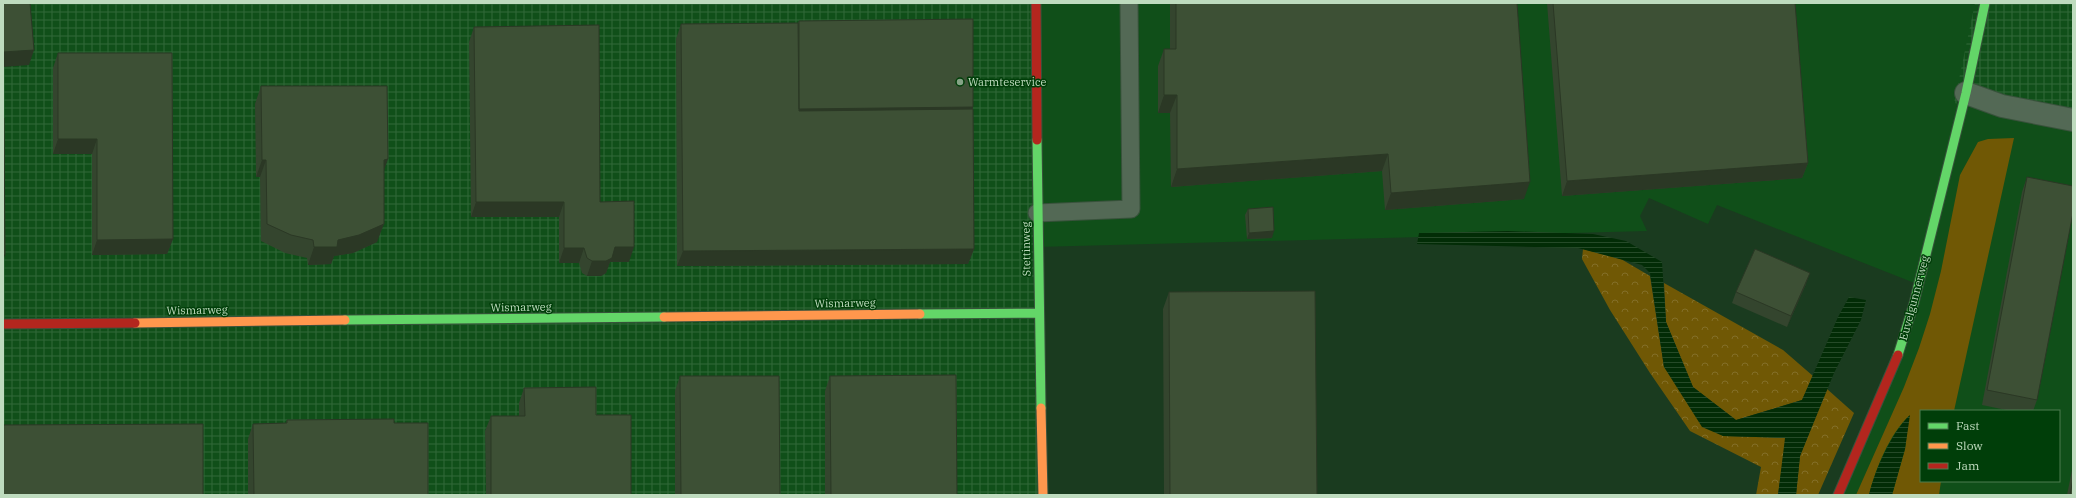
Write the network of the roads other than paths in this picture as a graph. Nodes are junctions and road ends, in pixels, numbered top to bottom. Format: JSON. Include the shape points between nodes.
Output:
{"nodes":[{"id":1,"x":1036,"y":3,"type":"edge"},
{"id":2,"x":1128,"y":3,"type":"edge"},
{"id":3,"x":1984,"y":3,"type":"edge"},
{"id":4,"x":1966,"y":93,"type":"junction"},
{"id":5,"x":2073,"y":120,"type":"edge"},
{"id":6,"x":1037,"y":213,"type":"junction"},
{"id":7,"x":1039,"y":313,"type":"junction"},
{"id":8,"x":3,"y":324,"type":"edge"},
{"id":9,"x":1043,"y":495,"type":"edge"},
{"id":10,"x":1838,"y":495,"type":"edge"}],
"edges":[{"from":1,"to":6,"type":"street","name":"Stettinweg"},
{"from":2,"to":6,"type":"lane","via":[[1131,209]]},
{"from":3,"to":4,"type":"street","name":"Euvelgunnerweg"},
{"from":4,"to":5,"type":"street","via":[[2002,106]]},
{"from":4,"to":10,"type":"street","name":"Euvelgunnerweg","via":[[1900,351]]},
{"from":6,"to":7,"type":"street","name":"Stettinweg"},
{"from":7,"to":8,"type":"street","name":"Wismarweg"},
{"from":7,"to":9,"type":"street","name":"Stettinweg"}]}
